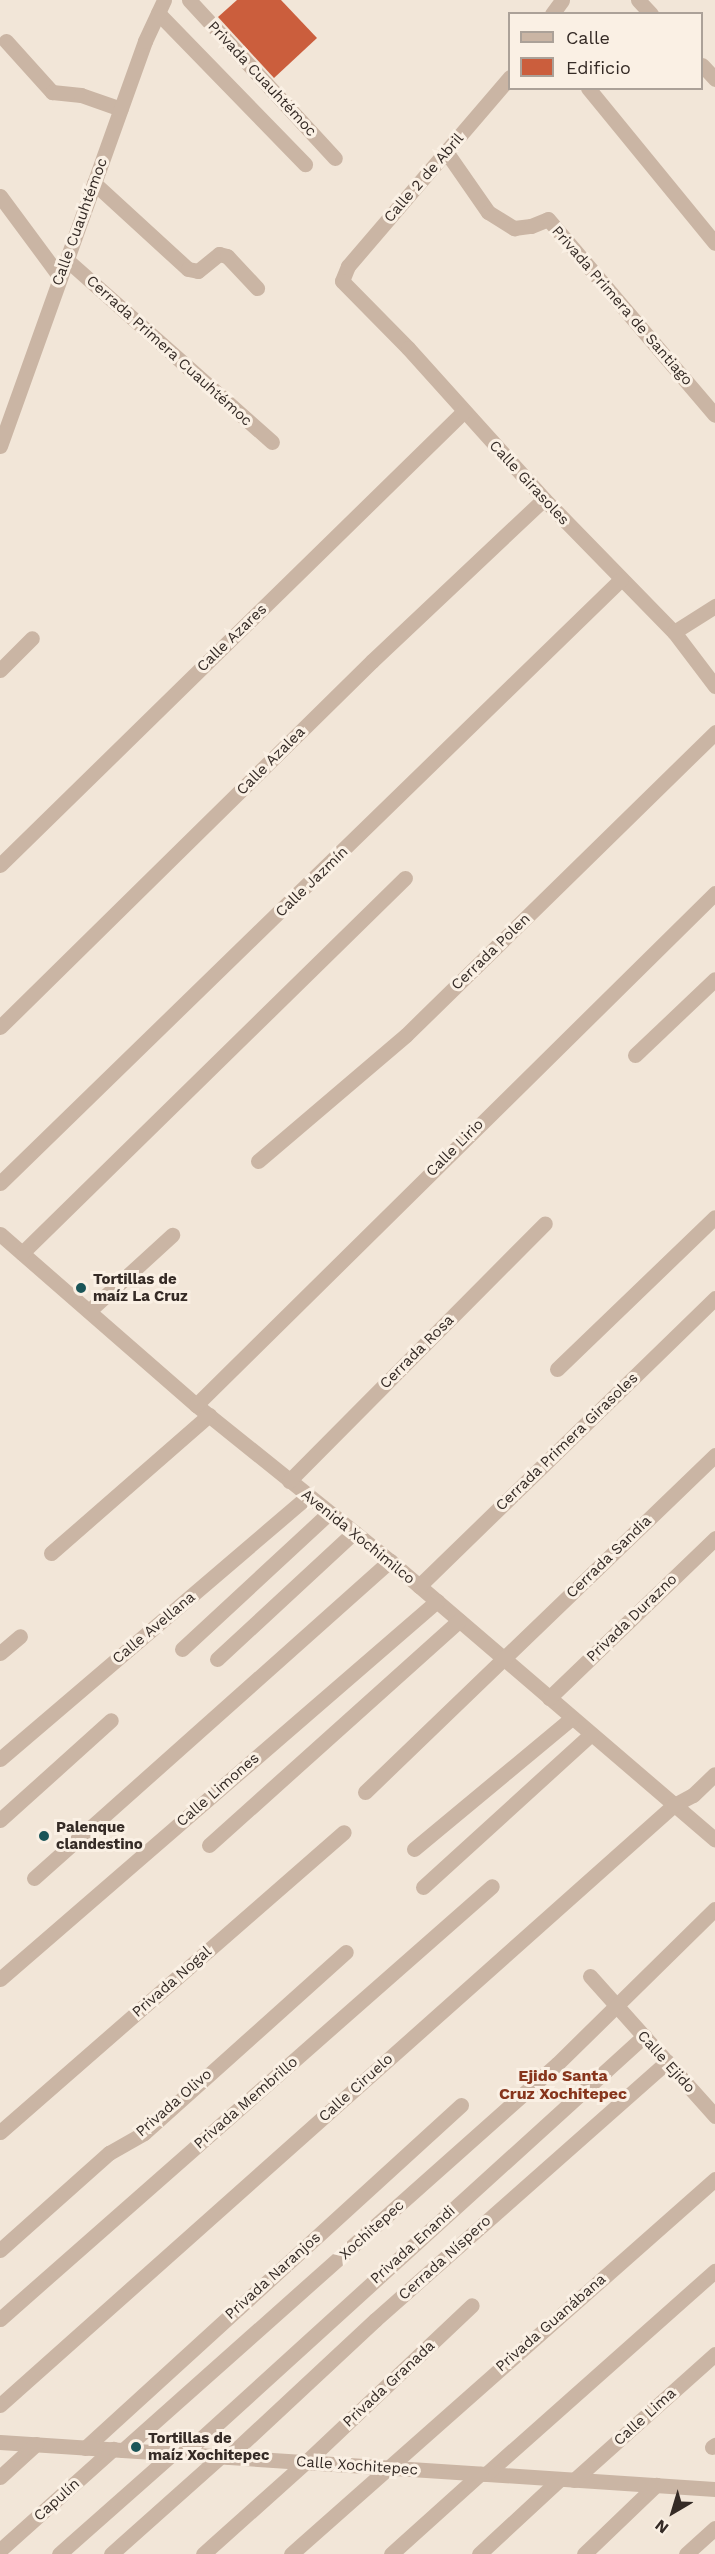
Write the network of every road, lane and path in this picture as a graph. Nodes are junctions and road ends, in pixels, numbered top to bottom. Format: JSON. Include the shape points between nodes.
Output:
{"nodes":[{"id":1,"x":189,"y":0,"type":"edge"},
{"id":2,"x":638,"y":0,"type":"edge"},
{"id":3,"x":161,"y":7,"type":"edge"},
{"id":4,"x":649,"y":12,"type":"edge"},
{"id":5,"x":6,"y":41,"type":"dead end"},
{"id":6,"x":703,"y":66,"type":"edge"},
{"id":7,"x":508,"y":79,"type":"edge"},
{"id":8,"x":715,"y":79,"type":"edge"},
{"id":9,"x":590,"y":90,"type":"edge"},
{"id":10,"x":121,"y":109,"type":"junction"},
{"id":11,"x":447,"y":153,"type":"junction"},
{"id":12,"x":335,"y":158,"type":"dead end"},
{"id":13,"x":305,"y":164,"type":"dead end"},
{"id":14,"x":94,"y":183,"type":"junction"},
{"id":15,"x":0,"y":196,"type":"edge"},
{"id":16,"x":715,"y":243,"type":"edge"},
{"id":17,"x":67,"y":260,"type":"junction"},
{"id":18,"x":60,"y":277,"type":"junction"},
{"id":19,"x":342,"y":281,"type":"joint"},
{"id":20,"x":257,"y":288,"type":"dead end"},
{"id":21,"x":463,"y":412,"type":"junction"},
{"id":22,"x":715,"y":414,"type":"edge"},
{"id":23,"x":272,"y":442,"type":"dead end"},
{"id":24,"x":0,"y":446,"type":"edge"},
{"id":25,"x":544,"y":498,"type":"junction"},
{"id":26,"x":621,"y":579,"type":"junction"},
{"id":27,"x":715,"y":606,"type":"edge"},
{"id":28,"x":674,"y":632,"type":"junction"},
{"id":29,"x":32,"y":638,"type":"dead end"},
{"id":30,"x":0,"y":670,"type":"edge"},
{"id":31,"x":715,"y":686,"type":"edge"},
{"id":32,"x":715,"y":732,"type":"edge"},
{"id":33,"x":0,"y":865,"type":"edge"},
{"id":34,"x":405,"y":878,"type":"dead end"},
{"id":35,"x":715,"y":893,"type":"edge"},
{"id":36,"x":715,"y":980,"type":"edge"},
{"id":37,"x":0,"y":1027,"type":"edge"},
{"id":38,"x":635,"y":1055,"type":"dead end"},
{"id":39,"x":258,"y":1161,"type":"dead end"},
{"id":40,"x":0,"y":1183,"type":"edge"},
{"id":41,"x":715,"y":1217,"type":"edge"},
{"id":42,"x":545,"y":1223,"type":"dead end"},
{"id":43,"x":0,"y":1234,"type":"edge"},
{"id":44,"x":172,"y":1235,"type":"dead end"},
{"id":45,"x":22,"y":1253,"type":"junction"},
{"id":46,"x":715,"y":1298,"type":"edge"},
{"id":47,"x":89,"y":1311,"type":"junction"},
{"id":48,"x":557,"y":1369,"type":"dead end"},
{"id":49,"x":203,"y":1410,"type":"junction"},
{"id":50,"x":715,"y":1455,"type":"edge"},
{"id":51,"x":289,"y":1481,"type":"junction"},
{"id":52,"x":307,"y":1497,"type":"junction"},
{"id":53,"x":329,"y":1514,"type":"junction"},
{"id":54,"x":354,"y":1532,"type":"junction"},
{"id":55,"x":715,"y":1538,"type":"edge"},
{"id":56,"x":51,"y":1553,"type":"dead end"},
{"id":57,"x":390,"y":1561,"type":"junction"},
{"id":58,"x":419,"y":1586,"type":"junction"},
{"id":59,"x":437,"y":1602,"type":"junction"},
{"id":60,"x":459,"y":1621,"type":"junction"},
{"id":61,"x":20,"y":1636,"type":"dead end"},
{"id":62,"x":182,"y":1649,"type":"dead end"},
{"id":63,"x":0,"y":1653,"type":"edge"},
{"id":64,"x":217,"y":1659,"type":"dead end"},
{"id":65,"x":504,"y":1659,"type":"junction"},
{"id":66,"x":549,"y":1698,"type":"junction"},
{"id":67,"x":572,"y":1718,"type":"junction"},
{"id":68,"x":111,"y":1720,"type":"dead end"},
{"id":69,"x":591,"y":1734,"type":"junction"},
{"id":70,"x":0,"y":1759,"type":"edge"},
{"id":71,"x":715,"y":1774,"type":"edge"},
{"id":72,"x":365,"y":1792,"type":"dead end"},
{"id":73,"x":674,"y":1805,"type":"junction"},
{"id":74,"x":0,"y":1820,"type":"edge"},
{"id":75,"x":344,"y":1832,"type":"dead end"},
{"id":76,"x":715,"y":1840,"type":"edge"},
{"id":77,"x":209,"y":1845,"type":"dead end"},
{"id":78,"x":414,"y":1849,"type":"dead end"},
{"id":79,"x":34,"y":1878,"type":"dead end"},
{"id":80,"x":492,"y":1886,"type":"dead end"},
{"id":81,"x":423,"y":1887,"type":"dead end"},
{"id":82,"x":715,"y":1909,"type":"edge"},
{"id":83,"x":346,"y":1952,"type":"dead end"},
{"id":84,"x":590,"y":1976,"type":"dead end"},
{"id":85,"x":0,"y":1979,"type":"edge"},
{"id":86,"x":618,"y":2007,"type":"junction"},
{"id":87,"x":644,"y":2036,"type":"junction"},
{"id":88,"x":666,"y":2062,"type":"junction"},
{"id":89,"x":461,"y":2105,"type":"dead end"},
{"id":90,"x":715,"y":2116,"type":"edge"},
{"id":91,"x":0,"y":2132,"type":"edge"},
{"id":92,"x":715,"y":2179,"type":"edge"},
{"id":93,"x":0,"y":2250,"type":"edge"},
{"id":94,"x":715,"y":2271,"type":"edge"},
{"id":95,"x":472,"y":2305,"type":"dead end"},
{"id":96,"x":0,"y":2319,"type":"edge"},
{"id":97,"x":715,"y":2354,"type":"edge"},
{"id":98,"x":0,"y":2405,"type":"edge"},
{"id":99,"x":0,"y":2442,"type":"edge"},
{"id":100,"x":36,"y":2444,"type":"junction"},
{"id":101,"x":85,"y":2448,"type":"junction"},
{"id":102,"x":118,"y":2450,"type":"junction"},
{"id":103,"x":178,"y":2454,"type":"junction"},
{"id":104,"x":224,"y":2457,"type":"junction"},
{"id":105,"x":306,"y":2462,"type":"junction"},
{"id":106,"x":388,"y":2468,"type":"junction"},
{"id":107,"x":483,"y":2474,"type":"junction"},
{"id":108,"x":0,"y":2477,"type":"edge"},
{"id":109,"x":567,"y":2479,"type":"junction"},
{"id":110,"x":656,"y":2485,"type":"junction"},
{"id":111,"x":715,"y":2489,"type":"edge"},
{"id":112,"x":715,"y":2528,"type":"edge"},
{"id":113,"x":0,"y":2550,"type":"edge"},
{"id":114,"x":59,"y":2554,"type":"edge"},
{"id":115,"x":111,"y":2554,"type":"edge"},
{"id":116,"x":203,"y":2554,"type":"edge"},
{"id":117,"x":291,"y":2554,"type":"edge"},
{"id":118,"x":391,"y":2554,"type":"edge"},
{"id":119,"x":479,"y":2554,"type":"edge"},
{"id":120,"x":584,"y":2554,"type":"edge"},
{"id":121,"x":686,"y":2554,"type":"edge"}],
"edges":[{"from":1,"to":12,"type":"street","name":"Privada Cuauhtémoc"},
{"from":2,"to":4,"type":"street"},
{"from":3,"to":10,"type":"street","name":"Calle Cuauhtémoc"},
{"from":3,"to":13,"type":"street"},
{"from":5,"to":10,"type":"street","via":[[52,92],[81,94]]},
{"from":6,"to":8,"type":"street"},
{"from":7,"to":11,"type":"street","name":"Calle 2 de Abril"},
{"from":9,"to":16,"type":"street"},
{"from":10,"to":14,"type":"street","name":"Calle Cuauhtémoc"},
{"from":11,"to":19,"type":"street","name":"Calle 2 de Abril","via":[[348,266]]},
{"from":11,"to":22,"type":"street","name":"Privada Primera de Santiago","via":[[488,212],[514,228],[548,219]]},
{"from":14,"to":17,"type":"street","name":"Calle Cuauhtémoc"},
{"from":14,"to":20,"type":"street","via":[[188,269],[198,271],[219,254],[227,256]]},
{"from":15,"to":18,"type":"street"},
{"from":17,"to":18,"type":"street","name":"Calle Cuauhtémoc"},
{"from":17,"to":23,"type":"street","name":"Cerrada Primera Cuauhtémoc"},
{"from":18,"to":24,"type":"street","name":"Calle Cuauhtémoc"},
{"from":19,"to":21,"type":"street","name":"Calle Girasoles","via":[[408,348]]},
{"from":21,"to":25,"type":"street","name":"Calle Girasoles"},
{"from":21,"to":33,"type":"street","name":"Calle Azares"},
{"from":25,"to":26,"type":"street","name":"Calle Girasoles"},
{"from":25,"to":37,"type":"street","name":"Calle Azalea","via":[[372,661]]},
{"from":26,"to":28,"type":"street","name":"Calle Girasoles"},
{"from":26,"to":40,"type":"street","name":"Calle Jazmín"},
{"from":27,"to":28,"type":"street"},
{"from":28,"to":31,"type":"street","name":"Calle Girasoles"},
{"from":29,"to":30,"type":"street"},
{"from":32,"to":39,"type":"street","name":"Cerrada Polen","via":[[406,1035]]},
{"from":34,"to":45,"type":"street"},
{"from":35,"to":49,"type":"street","name":"Calle Lirio"},
{"from":36,"to":38,"type":"street"},
{"from":41,"to":48,"type":"street"},
{"from":42,"to":51,"type":"street","name":"Cerrada Rosa"},
{"from":43,"to":45,"type":"street","name":"Avenida Xochimilco"},
{"from":44,"to":47,"type":"street"},
{"from":45,"to":47,"type":"street","name":"Avenida Xochimilco"},
{"from":46,"to":58,"type":"street","name":"Cerrada Primera Girasoles"},
{"from":47,"to":49,"type":"street","name":"Avenida Xochimilco"},
{"from":49,"to":51,"type":"street","name":"Avenida Xochimilco"},
{"from":49,"to":56,"type":"street","name":"Calle Lirio"},
{"from":50,"to":65,"type":"street","name":"Cerrada Sandia"},
{"from":51,"to":52,"type":"street","name":"Avenida Xochimilco"},
{"from":52,"to":53,"type":"street","name":"Avenida Xochimilco"},
{"from":52,"to":70,"type":"street","name":"Calle Avellana"},
{"from":53,"to":54,"type":"street","name":"Avenida Xochimilco"},
{"from":53,"to":62,"type":"street"},
{"from":54,"to":57,"type":"street","name":"Avenida Xochimilco"},
{"from":54,"to":64,"type":"street"},
{"from":55,"to":66,"type":"street","name":"Privada Durazno"},
{"from":57,"to":58,"type":"street","name":"Avenida Xochimilco"},
{"from":57,"to":79,"type":"street"},
{"from":58,"to":59,"type":"street","name":"Avenida Xochimilco"},
{"from":59,"to":60,"type":"street","name":"Avenida Xochimilco"},
{"from":59,"to":85,"type":"street","name":"Calle Limones"},
{"from":60,"to":65,"type":"street","name":"Avenida Xochimilco"},
{"from":60,"to":77,"type":"street"},
{"from":61,"to":63,"type":"street"},
{"from":65,"to":66,"type":"street","name":"Avenida Xochimilco"},
{"from":65,"to":72,"type":"street","name":"Cerrada Sandia"},
{"from":66,"to":67,"type":"street","name":"Avenida Xochimilco"},
{"from":67,"to":69,"type":"street","name":"Avenida Xochimilco"},
{"from":67,"to":78,"type":"street"},
{"from":68,"to":74,"type":"street"},
{"from":69,"to":73,"type":"street","name":"Avenida Xochimilco"},
{"from":69,"to":81,"type":"street"},
{"from":71,"to":73,"type":"street","name":"Calle Ciruelo","via":[[693,1795]]},
{"from":73,"to":76,"type":"street","name":"Avenida Xochimilco"},
{"from":73,"to":98,"type":"street","name":"Calle Ciruelo"},
{"from":75,"to":91,"type":"street","name":"Privada Nogal"},
{"from":80,"to":96,"type":"street","name":"Privada Membrillo"},
{"from":82,"to":86,"type":"street"},
{"from":83,"to":93,"type":"street","name":"Privada Olivo","via":[[144,2133],[109,2153]]},
{"from":84,"to":86,"type":"street","name":"Calle Ejido"},
{"from":86,"to":87,"type":"street","name":"Calle Ejido"},
{"from":86,"to":102,"type":"street","name":"Xochitepec","via":[[524,2095]]},
{"from":87,"to":88,"type":"street","name":"Calle Ejido"},
{"from":87,"to":103,"type":"street","name":"Privada Enandi"},
{"from":88,"to":90,"type":"street","name":"Calle Ejido"},
{"from":88,"to":104,"type":"street","name":"Cerrada Níspero"},
{"from":89,"to":101,"type":"street","name":"Privada Naranjos"},
{"from":92,"to":106,"type":"street","name":"Privada Guanábana"},
{"from":94,"to":107,"type":"street"},
{"from":95,"to":105,"type":"street","name":"Privada Granada"},
{"from":97,"to":109,"type":"street","name":"Calle Lima"},
{"from":99,"to":100,"type":"street","name":"Calle Xochitepec"},
{"from":100,"to":101,"type":"street","name":"Calle Xochitepec"},
{"from":100,"to":108,"type":"street"},
{"from":101,"to":102,"type":"street","name":"Calle Xochitepec"},
{"from":102,"to":103,"type":"street","name":"Calle Xochitepec"},
{"from":102,"to":113,"type":"street","name":"Capulín"},
{"from":103,"to":104,"type":"street","name":"Calle Xochitepec"},
{"from":103,"to":114,"type":"street","name":"Privada Enandi"},
{"from":104,"to":105,"type":"street","name":"Calle Xochitepec"},
{"from":104,"to":115,"type":"street","name":"Cerrada Níspero"},
{"from":105,"to":106,"type":"street","name":"Calle Xochitepec"},
{"from":105,"to":116,"type":"street","name":"Privada Granada"},
{"from":106,"to":107,"type":"street","name":"Calle Xochitepec"},
{"from":106,"to":117,"type":"street","name":"Privada Guanábana"},
{"from":107,"to":109,"type":"street","name":"Calle Xochitepec"},
{"from":107,"to":118,"type":"street"},
{"from":109,"to":110,"type":"street","name":"Calle Xochitepec"},
{"from":109,"to":119,"type":"street","name":"Calle Lima"},
{"from":110,"to":111,"type":"street","name":"Calle Xochitepec"},
{"from":110,"to":120,"type":"street"},
{"from":112,"to":121,"type":"street"}]}
